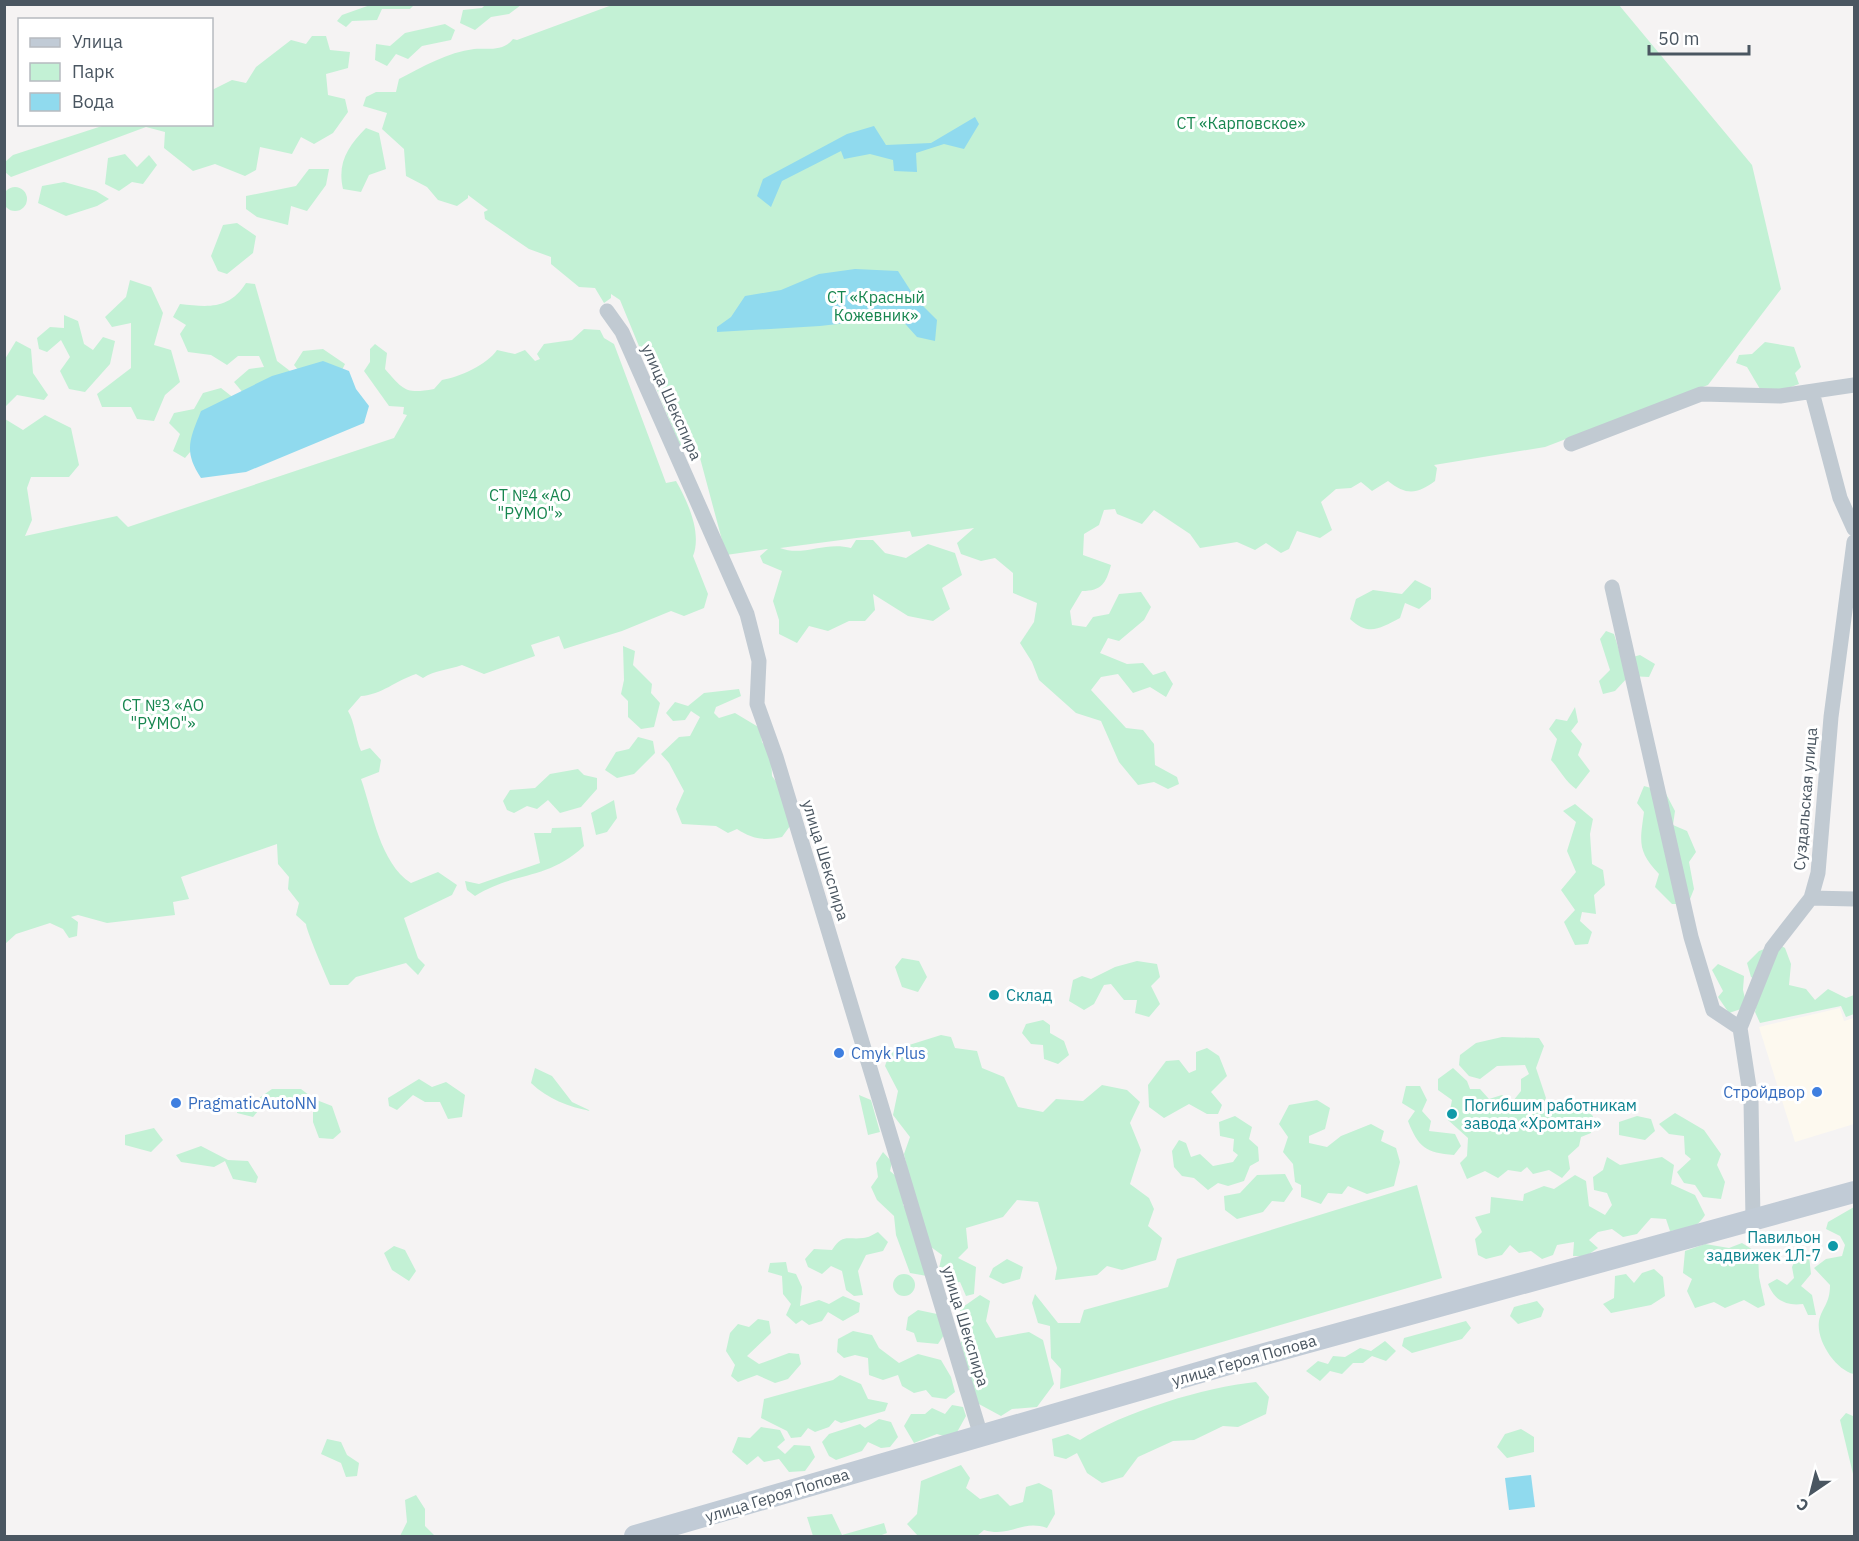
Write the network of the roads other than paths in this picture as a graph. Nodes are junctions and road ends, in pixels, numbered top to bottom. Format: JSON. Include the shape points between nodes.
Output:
{"nodes":[{"id":1,"x":607,"y":311,"type":"dead end"},
{"id":2,"x":1854,"y":385,"type":"edge"},
{"id":3,"x":1812,"y":392,"type":"junction"},
{"id":4,"x":1571,"y":444,"type":"dead end"},
{"id":5,"x":1854,"y":530,"type":"edge"},
{"id":6,"x":1854,"y":542,"type":"edge"},
{"id":7,"x":1612,"y":587,"type":"dead end"},
{"id":8,"x":1811,"y":898,"type":"junction"},
{"id":9,"x":1854,"y":900,"type":"edge"},
{"id":10,"x":1740,"y":1028,"type":"junction"},
{"id":11,"x":1854,"y":1192,"type":"edge"},
{"id":12,"x":1753,"y":1220,"type":"junction"},
{"id":13,"x":981,"y":1436,"type":"junction"},
{"id":14,"x":635,"y":1536,"type":"edge"}],
"edges":[{"from":1,"to":13,"type":"street","name":"улица Шекспира","via":[[622,332],[747,614],[759,661],[757,704]]},
{"from":2,"to":3,"type":"street"},
{"from":3,"to":4,"type":"street","via":[[1780,396],[1701,394]]},
{"from":3,"to":5,"type":"street","via":[[1840,498]]},
{"from":6,"to":8,"type":"street","name":"Суздальская улица","via":[[1831,717],[1818,873]]},
{"from":7,"to":10,"type":"street","via":[[1691,937],[1713,1010]]},
{"from":8,"to":9,"type":"street"},
{"from":8,"to":10,"type":"street","name":"Суздальская улица","via":[[1772,948]]},
{"from":10,"to":12,"type":"street","via":[[1751,1100]]},
{"from":11,"to":12,"type":"street","name":"улица Героя Попова"},
{"from":12,"to":13,"type":"street","name":"улица Героя Попова"},
{"from":13,"to":14,"type":"street","name":"улица Героя Попова"}]}
